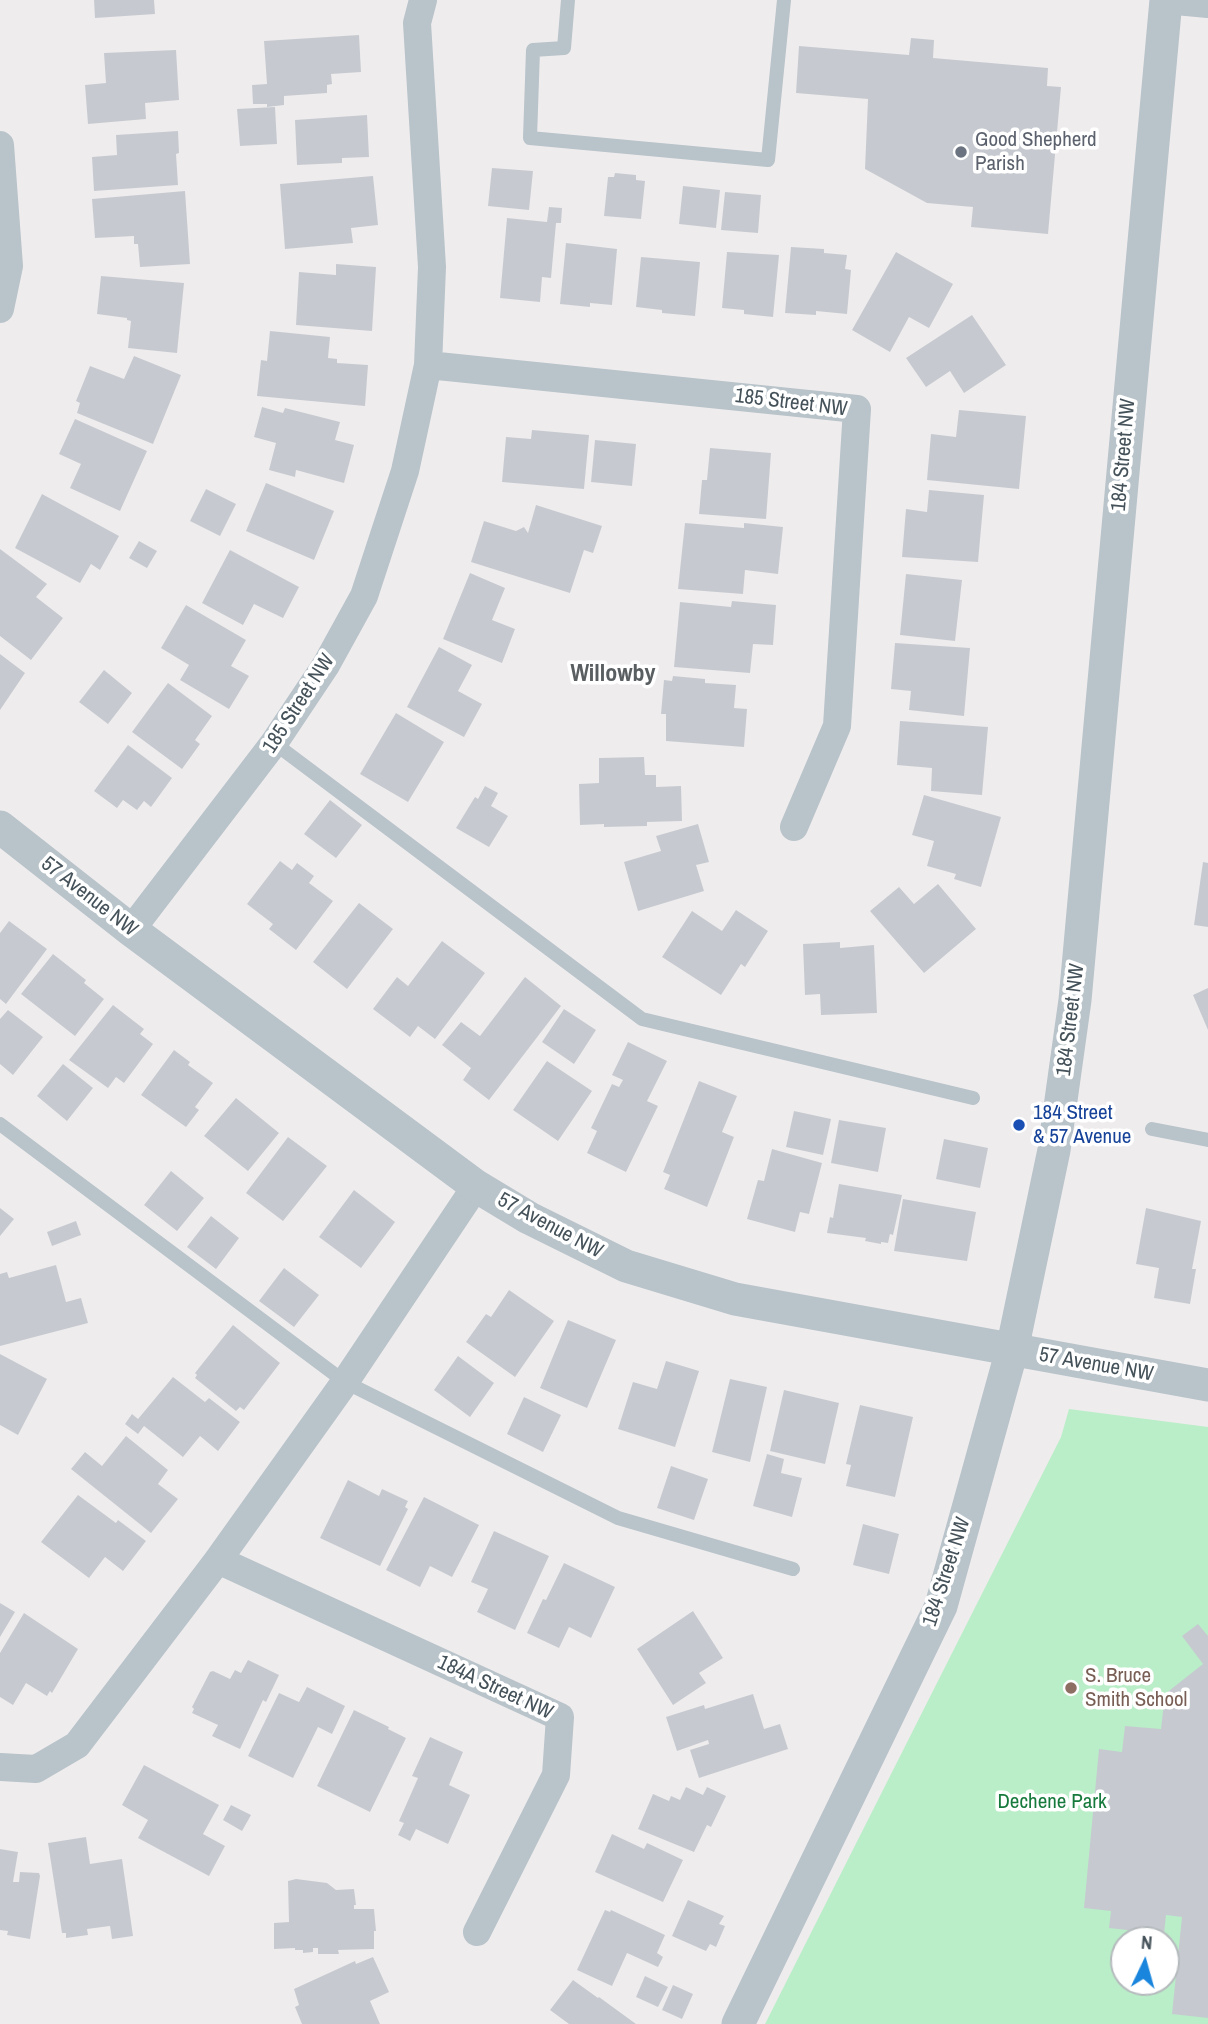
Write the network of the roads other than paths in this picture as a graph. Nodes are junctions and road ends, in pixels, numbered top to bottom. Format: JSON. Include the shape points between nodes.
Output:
{"nodes":[{"id":1,"x":423,"y":0,"type":"edge"},
{"id":2,"x":568,"y":0,"type":"edge"},
{"id":3,"x":784,"y":0,"type":"edge"},
{"id":4,"x":1166,"y":0,"type":"edge"},
{"id":5,"x":1208,"y":4,"type":"edge"},
{"id":6,"x":0,"y":145,"type":"edge"},
{"id":7,"x":0,"y":309,"type":"edge"},
{"id":8,"x":428,"y":365,"type":"junction"},
{"id":9,"x":274,"y":743,"type":"junction"},
{"id":10,"x":0,"y":827,"type":"edge"},
{"id":11,"x":794,"y":827,"type":"dead end"},
{"id":12,"x":131,"y":930,"type":"junction"},
{"id":13,"x":973,"y":1098,"type":"dead end"},
{"id":14,"x":0,"y":1124,"type":"edge"},
{"id":15,"x":1152,"y":1129,"type":"dead end"},
{"id":16,"x":1208,"y":1140,"type":"edge"},
{"id":17,"x":476,"y":1186,"type":"junction"},
{"id":18,"x":1012,"y":1350,"type":"junction"},
{"id":19,"x":345,"y":1381,"type":"junction"},
{"id":20,"x":1208,"y":1385,"type":"edge"},
{"id":21,"x":218,"y":1560,"type":"junction"},
{"id":22,"x":793,"y":1569,"type":"dead end"},
{"id":23,"x":0,"y":1767,"type":"edge"},
{"id":24,"x":477,"y":1932,"type":"dead end"},
{"id":25,"x":738,"y":2024,"type":"edge"}],
"edges":[{"from":1,"to":8,"type":"street","name":"185 Street NW","via":[[417,23],[432,267]]},
{"from":2,"to":3,"type":"lane","via":[[564,48],[533,50],[530,138],[768,160]]},
{"from":4,"to":5,"type":"street"},
{"from":4,"to":18,"type":"street","name":"184 Street NW","via":[[1075,1000],[1054,1150]]},
{"from":6,"to":7,"type":"street","via":[[9,266]]},
{"from":8,"to":9,"type":"street","name":"185 Street NW","via":[[405,471],[364,596]]},
{"from":8,"to":11,"type":"street","name":"185 Street NW","via":[[857,409],[837,726]]},
{"from":9,"to":12,"type":"street","name":"185 Street NW"},
{"from":9,"to":13,"type":"lane","via":[[642,1019]]},
{"from":10,"to":12,"type":"street","name":"57 Avenue NW"},
{"from":12,"to":17,"type":"street","name":"57 Avenue NW"},
{"from":14,"to":19,"type":"lane"},
{"from":15,"to":16,"type":"lane"},
{"from":17,"to":18,"type":"street","name":"57 Avenue NW","via":[[626,1266],[735,1299]]},
{"from":17,"to":19,"type":"street"},
{"from":18,"to":20,"type":"street","name":"57 Avenue NW"},
{"from":18,"to":25,"type":"street","name":"184 Street NW","via":[[941,1606]]},
{"from":19,"to":21,"type":"street"},
{"from":19,"to":22,"type":"lane","via":[[618,1518]]},
{"from":21,"to":23,"type":"street","via":[[77,1745],[36,1769]]},
{"from":21,"to":24,"type":"street","name":"184A Street NW","via":[[560,1717],[556,1774]]}]}
